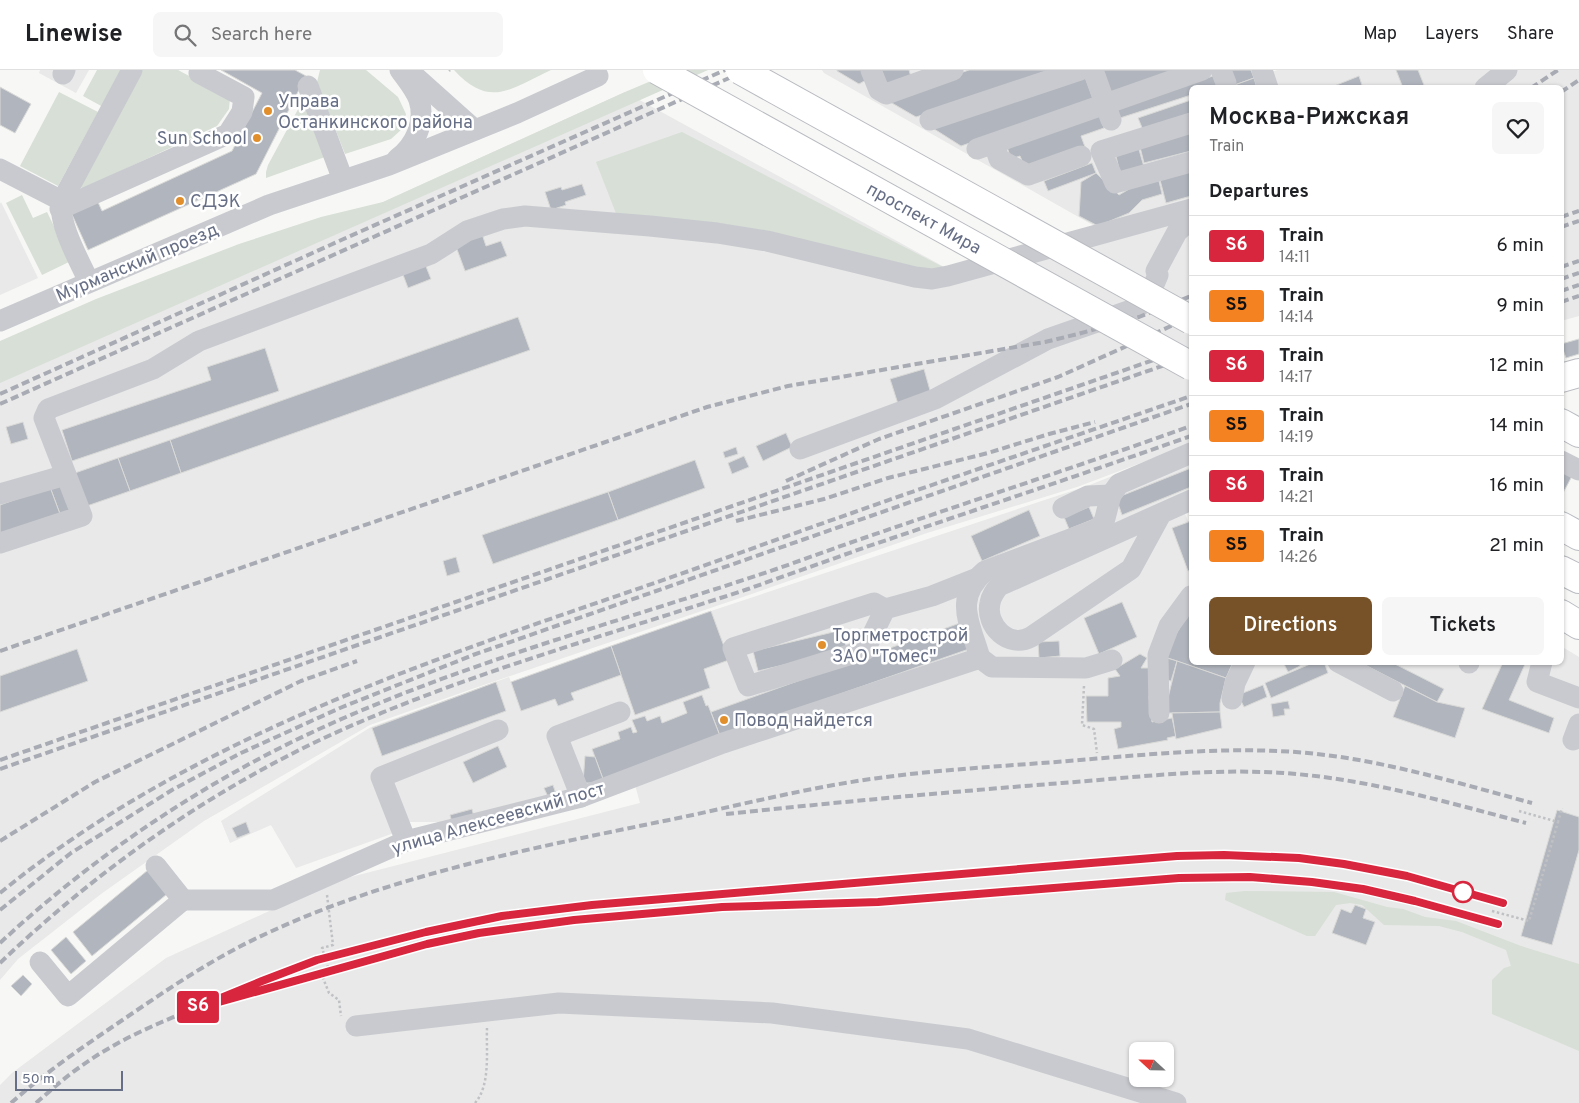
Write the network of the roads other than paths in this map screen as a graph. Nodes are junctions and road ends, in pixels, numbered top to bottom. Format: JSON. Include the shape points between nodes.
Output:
{"nodes":[{"id":1,"x":132,"y":70,"type":"edge"},
{"id":2,"x":400,"y":70,"type":"edge"},
{"id":3,"x":407,"y":70,"type":"edge"},
{"id":4,"x":657,"y":70,"type":"edge"},
{"id":5,"x":740,"y":70,"type":"edge"},
{"id":6,"x":871,"y":70,"type":"edge"},
{"id":7,"x":953,"y":70,"type":"edge"},
{"id":8,"x":1080,"y":70,"type":"edge"},
{"id":9,"x":1093,"y":70,"type":"edge"},
{"id":10,"x":1202,"y":70,"type":"edge"},
{"id":11,"x":1262,"y":70,"type":"edge"},
{"id":12,"x":1507,"y":70,"type":"edge"},
{"id":13,"x":198,"y":71,"type":"edge"},
{"id":14,"x":598,"y":76,"type":"dead end"},
{"id":15,"x":914,"y":76,"type":"edge"},
{"id":16,"x":1267,"y":85,"type":"edge"},
{"id":17,"x":1489,"y":85,"type":"edge"},
{"id":18,"x":308,"y":86,"type":"dead end"},
{"id":19,"x":1108,"y":112,"type":"junction"},
{"id":20,"x":930,"y":120,"type":"dead end"},
{"id":21,"x":1189,"y":125,"type":"edge"},
{"id":22,"x":475,"y":130,"type":"junction"},
{"id":23,"x":1081,"y":156,"type":"dead end"},
{"id":24,"x":1189,"y":163,"type":"edge"},
{"id":25,"x":389,"y":165,"type":"junction"},
{"id":26,"x":0,"y":169,"type":"edge"},
{"id":27,"x":343,"y":180,"type":"junction"},
{"id":28,"x":61,"y":205,"type":"junction"},
{"id":29,"x":1189,"y":209,"type":"edge"},
{"id":30,"x":1189,"y":221,"type":"edge"},
{"id":31,"x":89,"y":282,"type":"junction"},
{"id":32,"x":1189,"y":319,"type":"edge"},
{"id":33,"x":0,"y":322,"type":"edge"},
{"id":34,"x":1189,"y":365,"type":"edge"},
{"id":35,"x":1579,"y":373,"type":"edge"},
{"id":36,"x":1564,"y":377,"type":"edge"},
{"id":37,"x":1564,"y":425,"type":"edge"},
{"id":38,"x":1579,"y":433,"type":"edge"},
{"id":39,"x":800,"y":450,"type":"dead end"},
{"id":40,"x":1189,"y":454,"type":"edge"},
{"id":41,"x":1564,"y":462,"type":"edge"},
{"id":42,"x":1579,"y":470,"type":"edge"},
{"id":43,"x":66,"y":475,"type":"junction"},
{"id":44,"x":0,"y":494,"type":"edge"},
{"id":45,"x":1111,"y":495,"type":"junction"},
{"id":46,"x":1189,"y":501,"type":"edge"},
{"id":47,"x":1063,"y":508,"type":"dead end"},
{"id":48,"x":1161,"y":514,"type":"junction"},
{"id":49,"x":1564,"y":528,"type":"edge"},
{"id":50,"x":1579,"y":536,"type":"edge"},
{"id":51,"x":0,"y":543,"type":"edge"},
{"id":52,"x":1564,"y":572,"type":"edge"},
{"id":53,"x":976,"y":579,"type":"junction"},
{"id":54,"x":1579,"y":579,"type":"edge"},
{"id":55,"x":1189,"y":599,"type":"edge"},
{"id":56,"x":885,"y":609,"type":"junction"},
{"id":57,"x":1564,"y":616,"type":"edge"},
{"id":58,"x":1579,"y":625,"type":"edge"},
{"id":59,"x":980,"y":658,"type":"junction"},
{"id":60,"x":1112,"y":660,"type":"dead end"},
{"id":61,"x":1244,"y":665,"type":"edge"},
{"id":62,"x":1344,"y":665,"type":"edge"},
{"id":63,"x":1541,"y":665,"type":"edge"},
{"id":64,"x":1393,"y":691,"type":"dead end"},
{"id":65,"x":1579,"y":698,"type":"edge"},
{"id":66,"x":1232,"y":699,"type":"dead end"},
{"id":67,"x":620,"y":712,"type":"dead end"},
{"id":68,"x":1158,"y":713,"type":"dead end"},
{"id":69,"x":498,"y":730,"type":"dead end"},
{"id":70,"x":580,"y":797,"type":"junction"},
{"id":71,"x":406,"y":841,"type":"junction"},
{"id":72,"x":156,"y":866,"type":"dead end"},
{"id":73,"x":184,"y":900,"type":"junction"},
{"id":74,"x":40,"y":962,"type":"dead end"},
{"id":75,"x":356,"y":1026,"type":"road end"},
{"id":76,"x":1176,"y":1103,"type":"edge"}],
"edges":[{"from":1,"to":28,"type":"street"},
{"from":2,"to":25,"type":"street","via":[[419,100],[421,125],[402,156]]},
{"from":3,"to":22,"type":"street"},
{"from":4,"to":34,"type":"main road","name":"проспект Мира","bridge":true},
{"from":5,"to":32,"type":"main road","bridge":true},
{"from":6,"to":15,"type":"street","via":[[879,90],[886,94]]},
{"from":7,"to":15,"type":"street"},
{"from":8,"to":20,"type":"street"},
{"from":9,"to":19,"type":"street"},
{"from":10,"to":19,"type":"street"},
{"from":11,"to":16,"type":"street"},
{"from":12,"to":17,"type":"street"},
{"from":13,"to":28,"type":"street","via":[[244,97],[242,112],[228,134]]},
{"from":14,"to":22,"type":"street","name":"Мурманский проезд"},
{"from":18,"to":27,"type":"street"},
{"from":19,"to":23,"type":"street","via":[[986,146],[999,159],[1028,175]]},
{"from":21,"to":24,"type":"street","via":[[1101,151],[1114,182]]},
{"from":22,"to":25,"type":"street","name":"Мурманский проезд"},
{"from":25,"to":27,"type":"street","name":"Мурманский проезд"},
{"from":26,"to":28,"type":"street"},
{"from":27,"to":31,"type":"street","name":"Мурманский проезд","via":[[269,205]]},
{"from":28,"to":31,"type":"street","via":[[62,221]]},
{"from":29,"to":43,"type":"street","via":[[932,278],[884,270],[767,241],[717,234],[525,216],[503,219],[468,231],[431,254],[199,341],[153,369],[48,409],[44,418]]},
{"from":30,"to":39,"type":"street","via":[[1178,232],[1156,271],[1158,275],[1148,298],[1137,308],[1048,339],[935,399]]},
{"from":31,"to":33,"type":"street","name":"Мурманский проезд"},
{"from":35,"to":36,"type":"main road"},
{"from":37,"to":38,"type":"main road"},
{"from":40,"to":45,"type":"street","via":[[1119,484]]},
{"from":41,"to":42,"type":"street"},
{"from":43,"to":44,"type":"street"},
{"from":43,"to":51,"type":"street","via":[[82,516]]},
{"from":45,"to":47,"type":"street","via":[[1088,496]]},
{"from":45,"to":53,"type":"street","via":[[1104,522],[1097,529],[985,571]]},
{"from":46,"to":48,"type":"street"},
{"from":48,"to":48,"type":"street","via":[[999,586],[992,594],[990,604],[993,624],[1008,639],[1018,642],[1031,637],[1131,569]]},
{"from":49,"to":50,"type":"main road"},
{"from":52,"to":54,"type":"main road"},
{"from":53,"to":56,"type":"street"},
{"from":53,"to":59,"type":"street","via":[[965,606]]},
{"from":55,"to":68,"type":"street","via":[[1169,626],[1158,655]]},
{"from":56,"to":56,"type":"street","via":[[874,603],[733,648],[748,686],[865,650]]},
{"from":57,"to":58,"type":"main road"},
{"from":59,"to":60,"type":"street","via":[[992,667],[1086,668]]},
{"from":59,"to":70,"type":"street","name":"улица Алексеевский пост","via":[[723,743]]},
{"from":61,"to":66,"type":"street"},
{"from":62,"to":64,"type":"street"},
{"from":63,"to":65,"type":"street","via":[[1537,682]]},
{"from":67,"to":70,"type":"street","via":[[557,736]]},
{"from":69,"to":71,"type":"street","via":[[381,777]]},
{"from":70,"to":71,"type":"street","name":"улица Алексеевский пост"},
{"from":71,"to":73,"type":"street","name":"улица Алексеевский пост","via":[[273,900]]},
{"from":72,"to":73,"type":"street"},
{"from":73,"to":74,"type":"street","via":[[68,996]]},
{"from":75,"to":76,"type":"street","via":[[559,1003],[772,1013],[968,1039]]}]}
